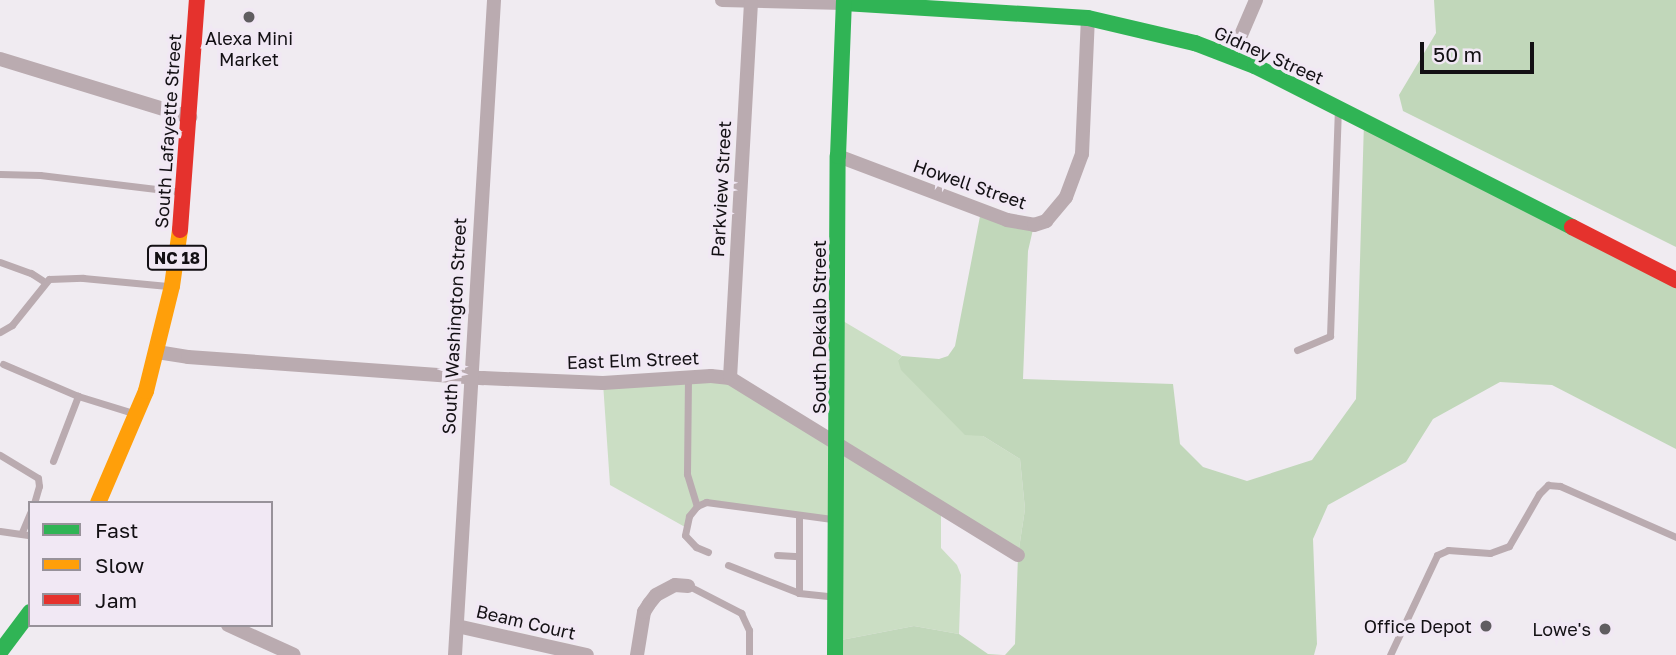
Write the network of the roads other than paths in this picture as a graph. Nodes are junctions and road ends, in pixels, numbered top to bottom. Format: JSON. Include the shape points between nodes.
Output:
{"nodes":[{"id":1,"x":197,"y":0,"type":"edge"},
{"id":2,"x":494,"y":0,"type":"edge"},
{"id":3,"x":722,"y":0,"type":"edge"},
{"id":4,"x":1256,"y":0,"type":"edge"},
{"id":5,"x":844,"y":1,"type":"edge"},
{"id":6,"x":751,"y":2,"type":"junction"},
{"id":7,"x":1088,"y":18,"type":"junction"},
{"id":8,"x":1233,"y":56,"type":"junction"},
{"id":9,"x":0,"y":59,"type":"edge"},
{"id":10,"x":1338,"y":108,"type":"junction"},
{"id":11,"x":190,"y":117,"type":"junction"},
{"id":12,"x":838,"y":156,"type":"junction"},
{"id":13,"x":0,"y":174,"type":"edge"},
{"id":14,"x":185,"y":193,"type":"junction"},
{"id":15,"x":0,"y":262,"type":"edge"},
{"id":16,"x":1676,"y":280,"type":"edge"},
{"id":17,"x":44,"y":282,"type":"junction"},
{"id":18,"x":172,"y":286,"type":"junction"},
{"id":19,"x":0,"y":332,"type":"edge"},
{"id":20,"x":1297,"y":350,"type":"dead end"},
{"id":21,"x":158,"y":352,"type":"junction"},
{"id":22,"x":3,"y":364,"type":"dead end"},
{"id":23,"x":470,"y":377,"type":"junction"},
{"id":24,"x":688,"y":378,"type":"junction"},
{"id":25,"x":730,"y":379,"type":"junction"},
{"id":26,"x":78,"y":396,"type":"junction"},
{"id":27,"x":137,"y":414,"type":"junction"},
{"id":28,"x":837,"y":444,"type":"junction"},
{"id":29,"x":0,"y":455,"type":"edge"},
{"id":30,"x":53,"y":461,"type":"dead end"},
{"id":31,"x":35,"y":501,"type":"edge"},
{"id":32,"x":99,"y":501,"type":"edge"},
{"id":33,"x":697,"y":506,"type":"junction"},
{"id":34,"x":799,"y":515,"type":"junction"},
{"id":35,"x":837,"y":520,"type":"junction"},
{"id":36,"x":0,"y":531,"type":"edge"},
{"id":37,"x":26,"y":534,"type":"edge"},
{"id":38,"x":1676,"y":537,"type":"edge"},
{"id":39,"x":708,"y":552,"type":"dead end"},
{"id":40,"x":777,"y":555,"type":"dead end"},
{"id":41,"x":1018,"y":555,"type":"dead end"},
{"id":42,"x":799,"y":556,"type":"junction"},
{"id":43,"x":728,"y":565,"type":"dead end"},
{"id":44,"x":688,"y":586,"type":"joint"},
{"id":45,"x":799,"y":593,"type":"junction"},
{"id":46,"x":836,"y":597,"type":"junction"},
{"id":47,"x":28,"y":615,"type":"edge"},
{"id":48,"x":457,"y":626,"type":"junction"},
{"id":49,"x":232,"y":627,"type":"edge"},
{"id":50,"x":0,"y":652,"type":"edge"},
{"id":51,"x":294,"y":655,"type":"edge"},
{"id":52,"x":455,"y":655,"type":"edge"},
{"id":53,"x":587,"y":655,"type":"edge"},
{"id":54,"x":637,"y":655,"type":"edge"},
{"id":55,"x":749,"y":655,"type":"edge"},
{"id":56,"x":835,"y":655,"type":"edge"},
{"id":57,"x":1390,"y":655,"type":"edge"}],
"edges":[{"from":1,"to":11,"type":"main road","name":"South Lafayette Street","number":"NC 18"},
{"from":2,"to":23,"type":"street","name":"South Washington Street"},
{"from":3,"to":6,"type":"street","name":"Gidney Street"},
{"from":4,"to":8,"type":"street"},
{"from":5,"to":6,"type":"street","name":"Gidney Street"},
{"from":5,"to":7,"type":"main road","name":"Gidney Street"},
{"from":5,"to":12,"type":"main road","name":"South Dekalb Street"},
{"from":6,"to":25,"type":"street","name":"Parkview Street"},
{"from":7,"to":8,"type":"main road","name":"Gidney Street","via":[[1167,35]]},
{"from":7,"to":12,"type":"street","name":"Howell Street","via":[[1082,154],[1066,197],[1046,221],[1034,225],[1007,220]]},
{"from":8,"to":10,"type":"main road","name":"Gidney Street"},
{"from":9,"to":11,"type":"street"},
{"from":10,"to":16,"type":"main road","name":"Gidney Street"},
{"from":10,"to":20,"type":"lane","via":[[1330,336]]},
{"from":11,"to":14,"type":"main road","name":"South Lafayette Street","number":"NC 18"},
{"from":12,"to":28,"type":"main road","name":"South Dekalb Street"},
{"from":13,"to":14,"type":"lane"},
{"from":14,"to":18,"type":"main road","name":"South Lafayette Street","number":"NC 18"},
{"from":15,"to":17,"type":"lane"},
{"from":17,"to":18,"type":"lane","via":[[83,278]]},
{"from":17,"to":19,"type":"lane","via":[[12,324]]},
{"from":18,"to":21,"type":"main road","name":"South Lafayette Street","number":"NC 18"},
{"from":21,"to":23,"type":"street","name":"East Elm Street"},
{"from":21,"to":27,"type":"main road","name":"South Lafayette Street","number":"NC 18"},
{"from":22,"to":26,"type":"lane"},
{"from":23,"to":24,"type":"street","name":"East Elm Street","via":[[603,383]]},
{"from":23,"to":48,"type":"street","name":"South Washington Street"},
{"from":24,"to":25,"type":"street","name":"East Elm Street"},
{"from":24,"to":33,"type":"lane","via":[[687,474]]},
{"from":25,"to":28,"type":"street","name":"East Elm Street"},
{"from":26,"to":27,"type":"lane"},
{"from":26,"to":30,"type":"lane"},
{"from":27,"to":32,"type":"main road","name":"South Lafayette Street","number":"NC 18"},
{"from":28,"to":35,"type":"main road","name":"South Dekalb Street"},
{"from":28,"to":41,"type":"street","name":"East Elm Street"},
{"from":29,"to":31,"type":"lane","via":[[38,478]]},
{"from":33,"to":34,"type":"lane","via":[[714,501]]},
{"from":33,"to":39,"type":"lane","via":[[685,534]]},
{"from":34,"to":35,"type":"lane"},
{"from":34,"to":42,"type":"lane"},
{"from":35,"to":46,"type":"main road","name":"South Dekalb Street"},
{"from":36,"to":37,"type":"lane"},
{"from":38,"to":57,"type":"lane","via":[[1560,486],[1548,485],[1508,546],[1490,553],[1448,550],[1437,555]]},
{"from":40,"to":42,"type":"lane"},
{"from":42,"to":45,"type":"lane"},
{"from":43,"to":45,"type":"lane"},
{"from":44,"to":54,"type":"street","via":[[675,585],[649,604]]},
{"from":44,"to":55,"type":"lane","via":[[741,613],[749,630]]},
{"from":45,"to":46,"type":"lane"},
{"from":46,"to":56,"type":"main road","name":"South Dekalb Street"},
{"from":47,"to":50,"type":"main road"},
{"from":48,"to":52,"type":"street","name":"South Washington Street"},
{"from":48,"to":53,"type":"street","name":"Beam Court"},
{"from":49,"to":51,"type":"street"}]}
